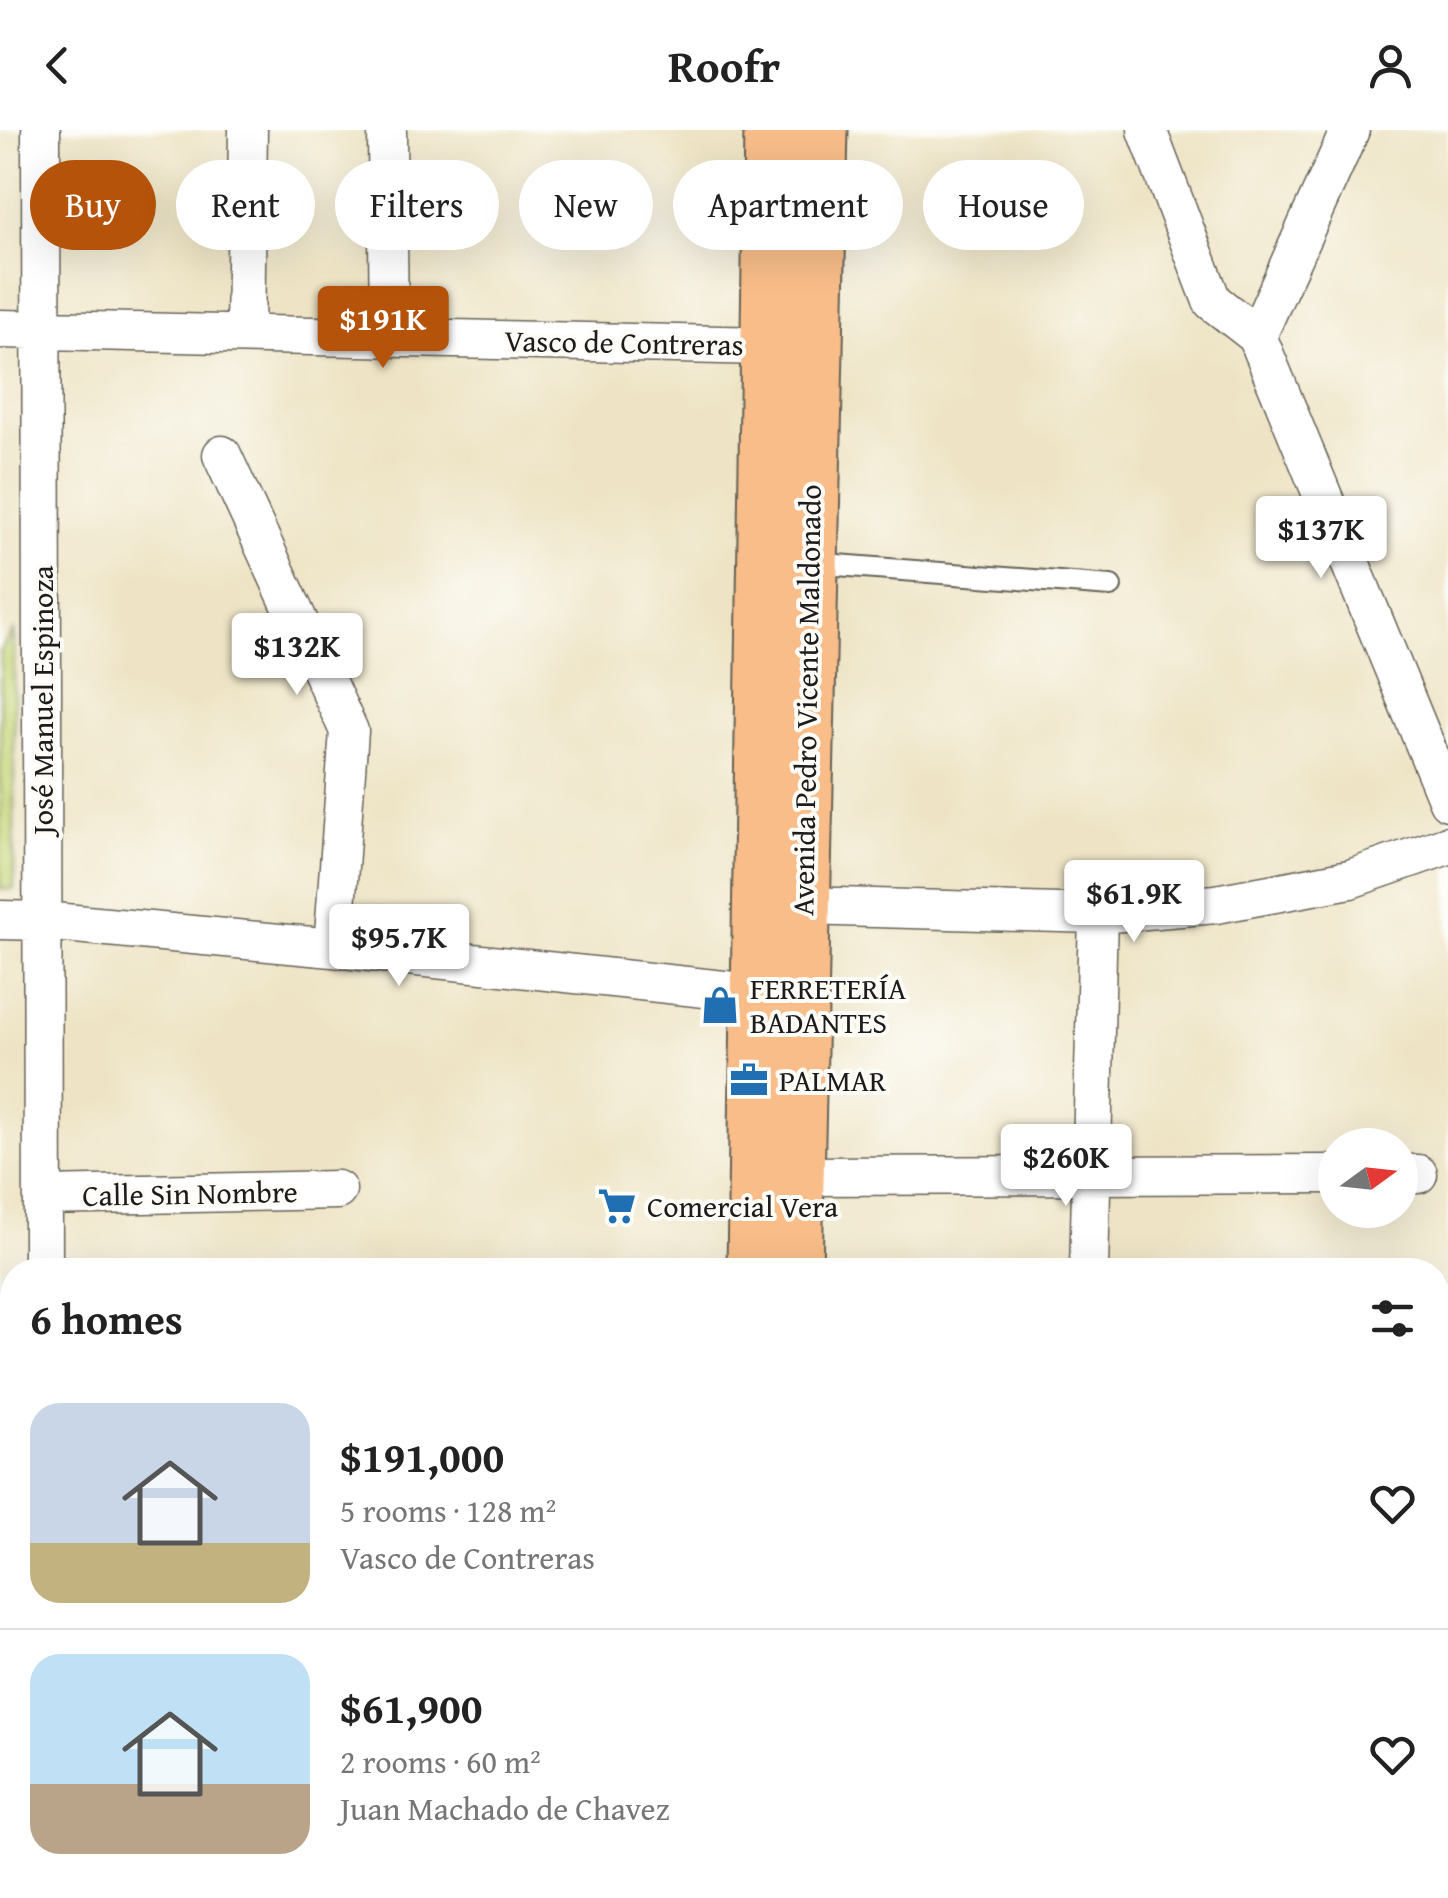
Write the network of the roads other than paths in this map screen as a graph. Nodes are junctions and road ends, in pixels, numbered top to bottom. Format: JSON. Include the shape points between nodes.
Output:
{"nodes":[{"id":1,"x":41,"y":130,"type":"edge"},
{"id":2,"x":248,"y":130,"type":"edge"},
{"id":3,"x":387,"y":130,"type":"edge"},
{"id":4,"x":772,"y":130,"type":"edge"},
{"id":5,"x":820,"y":130,"type":"edge"},
{"id":6,"x":1147,"y":130,"type":"edge"},
{"id":7,"x":1350,"y":130,"type":"edge"},
{"id":8,"x":0,"y":329,"type":"edge"},
{"id":9,"x":42,"y":330,"type":"junction"},
{"id":10,"x":246,"y":334,"type":"junction"},
{"id":11,"x":1257,"y":336,"type":"junction"},
{"id":12,"x":390,"y":337,"type":"junction"},
{"id":13,"x":768,"y":346,"type":"junction"},
{"id":14,"x":222,"y":455,"type":"dead end"},
{"id":15,"x":809,"y":563,"type":"junction"},
{"id":16,"x":1110,"y":586,"type":"dead end"},
{"id":17,"x":1448,"y":801,"type":"edge"},
{"id":18,"x":1448,"y":845,"type":"edge"},
{"id":19,"x":802,"y":906,"type":"junction"},
{"id":20,"x":1098,"y":914,"type":"junction"},
{"id":21,"x":0,"y":920,"type":"edge"},
{"id":22,"x":43,"y":921,"type":"junction"},
{"id":23,"x":333,"y":948,"type":"junction"},
{"id":24,"x":761,"y":994,"type":"junction"},
{"id":25,"x":1318,"y":1174,"type":"edge"},
{"id":26,"x":1091,"y":1175,"type":"junction"},
{"id":27,"x":796,"y":1176,"type":"junction"},
{"id":28,"x":336,"y":1190,"type":"dead end"},
{"id":29,"x":43,"y":1196,"type":"junction"},
{"id":30,"x":43,"y":1258,"type":"edge"},
{"id":31,"x":755,"y":1258,"type":"edge"},
{"id":32,"x":794,"y":1258,"type":"edge"},
{"id":33,"x":1088,"y":1258,"type":"edge"}],
"edges":[{"from":1,"to":9,"type":"street","name":"José Manuel Espinoza"},
{"from":2,"to":10,"type":"street"},
{"from":3,"to":12,"type":"street"},
{"from":4,"to":13,"type":"main road","name":"Avenida Pedro Vicente Maldonado"},
{"from":5,"to":15,"type":"main road","name":"Avenida Pedro Vicente Maldonado"},
{"from":6,"to":11,"type":"street","via":[[1212,301]]},
{"from":7,"to":11,"type":"street"},
{"from":8,"to":9,"type":"street","name":"Vasco de Contreras"},
{"from":9,"to":10,"type":"street","name":"Vasco de Contreras"},
{"from":9,"to":22,"type":"street","name":"José Manuel Espinoza"},
{"from":10,"to":12,"type":"street","name":"Vasco de Contreras"},
{"from":11,"to":17,"type":"street"},
{"from":12,"to":13,"type":"street","name":"Vasco de Contreras"},
{"from":13,"to":24,"type":"main road","name":"Avenida Pedro Vicente Maldonado"},
{"from":14,"to":23,"type":"street","via":[[349,731]]},
{"from":15,"to":16,"type":"lane"},
{"from":15,"to":19,"type":"main road","name":"Avenida Pedro Vicente Maldonado"},
{"from":18,"to":20,"type":"street","via":[[1350,879],[1216,904]]},
{"from":19,"to":20,"type":"street"},
{"from":19,"to":27,"type":"main road","name":"Avenida Pedro Vicente Maldonado"},
{"from":20,"to":26,"type":"street"},
{"from":21,"to":22,"type":"street"},
{"from":22,"to":23,"type":"street"},
{"from":22,"to":29,"type":"street","name":"José Manuel Espinoza"},
{"from":23,"to":24,"type":"street"},
{"from":24,"to":31,"type":"main road","name":"Avenida Pedro Vicente Maldonado"},
{"from":25,"to":26,"type":"street"},
{"from":26,"to":27,"type":"street"},
{"from":26,"to":33,"type":"street"},
{"from":27,"to":32,"type":"main road","name":"Avenida Pedro Vicente Maldonado"},
{"from":28,"to":29,"type":"street","name":"Calle Sin Nombre"},
{"from":29,"to":30,"type":"street","name":"José Manuel Espinoza"}]}
